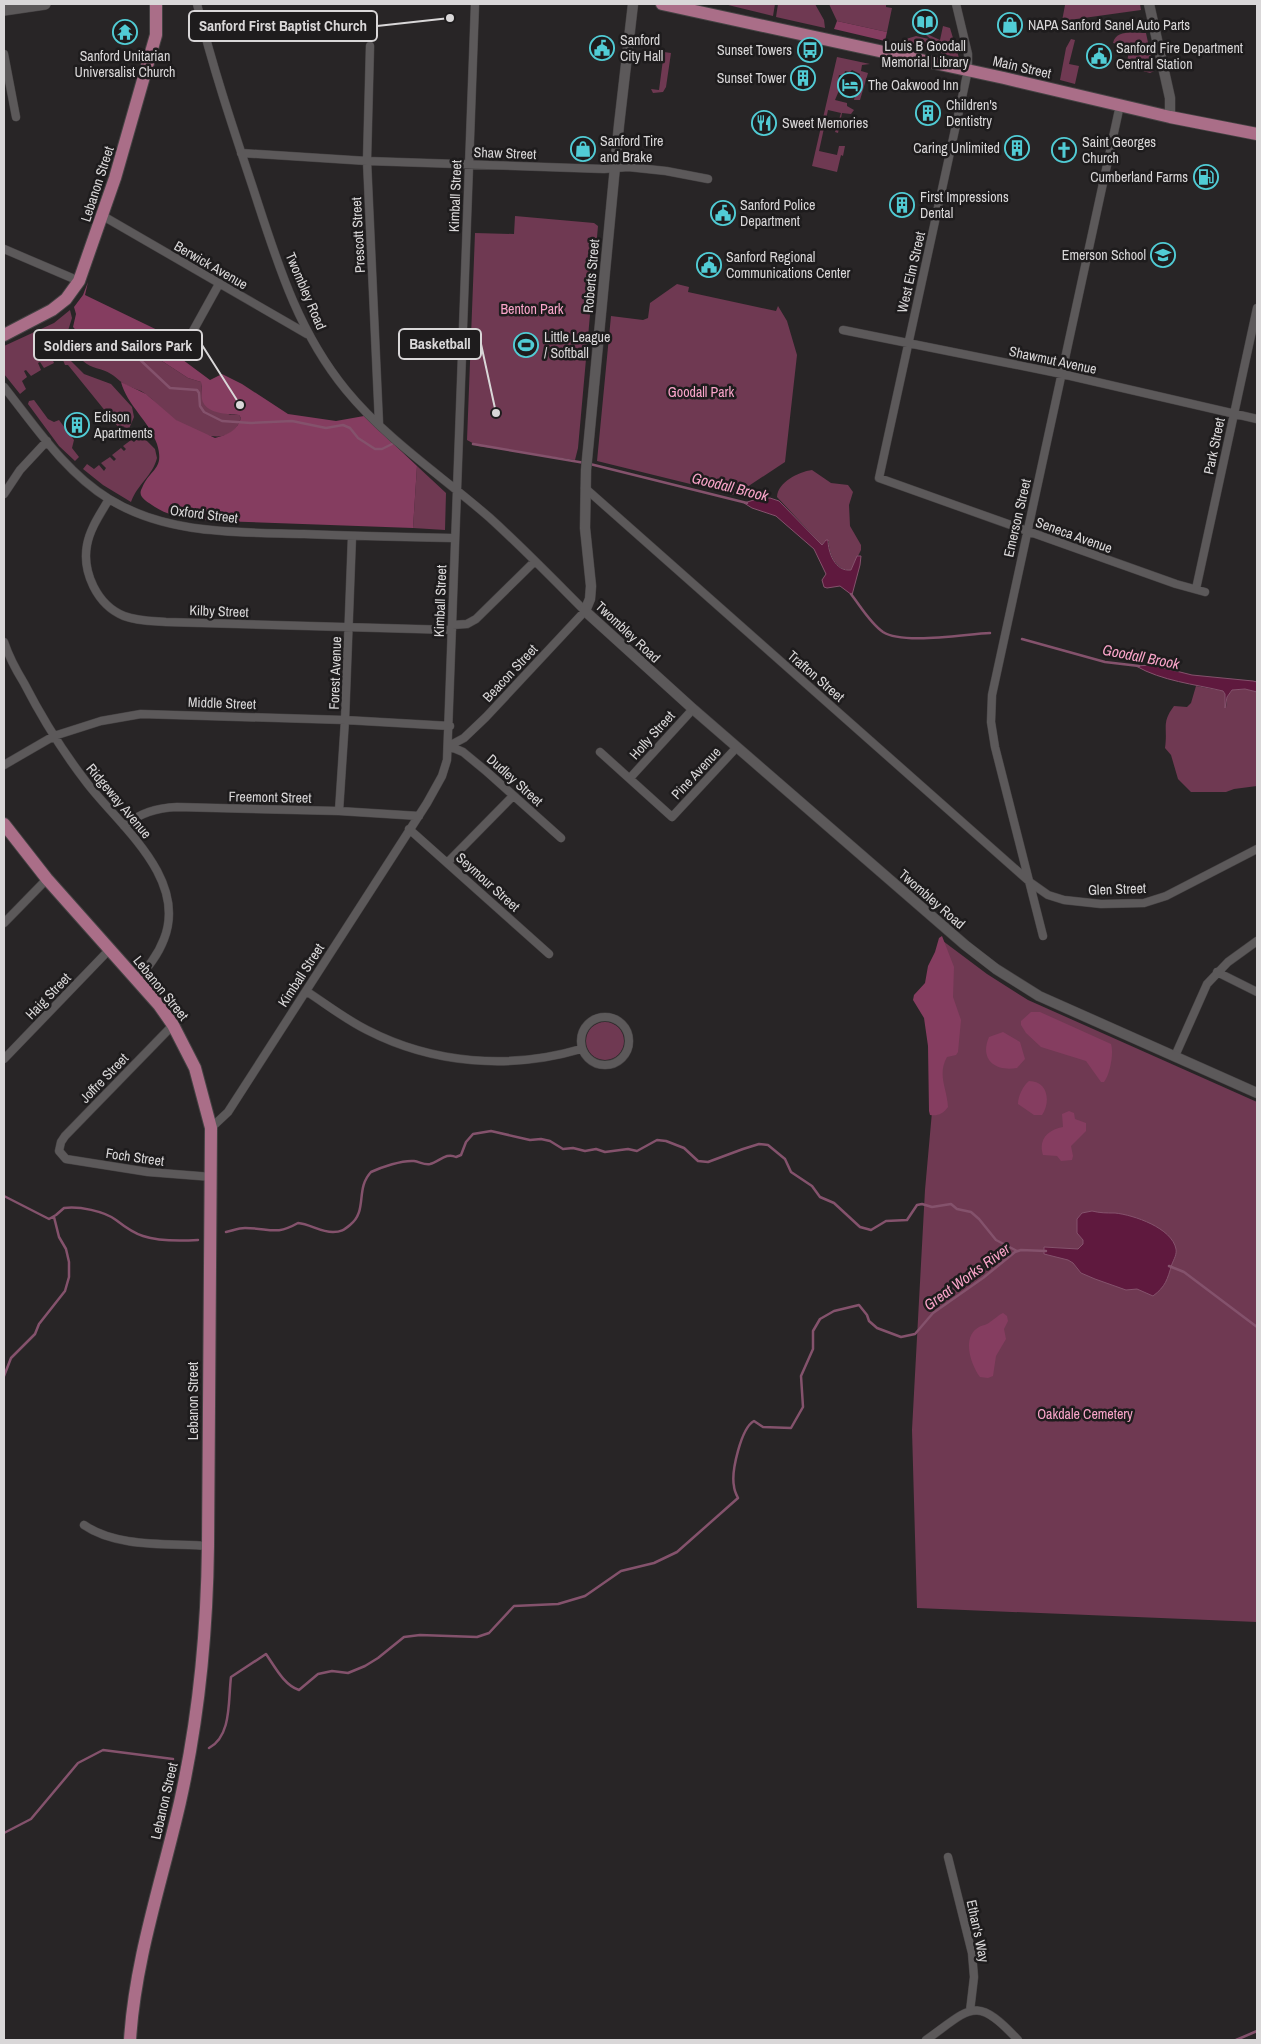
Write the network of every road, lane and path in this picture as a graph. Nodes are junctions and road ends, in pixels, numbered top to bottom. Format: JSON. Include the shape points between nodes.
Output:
{"nodes":[{"id":1,"x":44,"y":4,"type":"edge"},
{"id":2,"x":156,"y":4,"type":"edge"},
{"id":3,"x":197,"y":4,"type":"edge"},
{"id":4,"x":475,"y":4,"type":"edge"},
{"id":5,"x":633,"y":4,"type":"edge"},
{"id":6,"x":662,"y":4,"type":"edge"},
{"id":7,"x":956,"y":4,"type":"edge"},
{"id":8,"x":1149,"y":4,"type":"edge"},
{"id":9,"x":4,"y":10,"type":"edge"},
{"id":10,"x":370,"y":46,"type":"dead end"},
{"id":11,"x":4,"y":54,"type":"edge"},
{"id":12,"x":968,"y":70,"type":"junction"},
{"id":13,"x":1120,"y":105,"type":"junction"},
{"id":14,"x":16,"y":117,"type":"dead end"},
{"id":15,"x":1170,"y":117,"type":"junction"},
{"id":16,"x":1257,"y":134,"type":"edge"},
{"id":17,"x":241,"y":153,"type":"junction"},
{"id":18,"x":367,"y":161,"type":"junction"},
{"id":19,"x":468,"y":164,"type":"junction"},
{"id":20,"x":615,"y":169,"type":"junction"},
{"id":21,"x":708,"y":179,"type":"dead end"},
{"id":22,"x":103,"y":216,"type":"junction"},
{"id":23,"x":4,"y":249,"type":"edge"},
{"id":24,"x":79,"y":281,"type":"junction"},
{"id":25,"x":219,"y":284,"type":"junction"},
{"id":26,"x":1257,"y":308,"type":"edge"},
{"id":27,"x":843,"y":330,"type":"dead end"},
{"id":28,"x":307,"y":334,"type":"junction"},
{"id":29,"x":4,"y":335,"type":"edge"},
{"id":30,"x":908,"y":342,"type":"junction"},
{"id":31,"x":183,"y":349,"type":"dead end"},
{"id":32,"x":1062,"y":374,"type":"junction"},
{"id":33,"x":4,"y":387,"type":"edge"},
{"id":34,"x":1234,"y":413,"type":"junction"},
{"id":35,"x":1257,"y":419,"type":"edge"},
{"id":36,"x":379,"y":423,"type":"junction"},
{"id":37,"x":46,"y":441,"type":"junction"},
{"id":38,"x":879,"y":478,"type":"joint"},
{"id":39,"x":585,"y":488,"type":"junction"},
{"id":40,"x":458,"y":493,"type":"junction"},
{"id":41,"x":4,"y":494,"type":"edge"},
{"id":42,"x":109,"y":499,"type":"junction"},
{"id":43,"x":1027,"y":531,"type":"junction"},
{"id":44,"x":352,"y":536,"type":"junction"},
{"id":45,"x":455,"y":538,"type":"junction"},
{"id":46,"x":535,"y":561,"type":"junction"},
{"id":47,"x":1196,"y":589,"type":"junction"},
{"id":48,"x":1206,"y":592,"type":"dead end"},
{"id":49,"x":585,"y":611,"type":"junction"},
{"id":50,"x":452,"y":627,"type":"junction"},
{"id":51,"x":349,"y":628,"type":"junction"},
{"id":52,"x":4,"y":642,"type":"edge"},
{"id":53,"x":693,"y":709,"type":"junction"},
{"id":54,"x":345,"y":720,"type":"junction"},
{"id":55,"x":450,"y":726,"type":"junction"},
{"id":56,"x":54,"y":736,"type":"junction"},
{"id":57,"x":449,"y":746,"type":"junction"},
{"id":58,"x":737,"y":747,"type":"junction"},
{"id":59,"x":600,"y":752,"type":"dead end"},
{"id":60,"x":4,"y":764,"type":"edge"},
{"id":61,"x":630,"y":778,"type":"junction"},
{"id":62,"x":513,"y":796,"type":"junction"},
{"id":63,"x":339,"y":811,"type":"junction"},
{"id":64,"x":419,"y":816,"type":"junction"},
{"id":65,"x":4,"y":824,"type":"edge"},
{"id":66,"x":124,"y":826,"type":"junction"},
{"id":67,"x":409,"y":829,"type":"junction"},
{"id":68,"x":561,"y":838,"type":"dead end"},
{"id":69,"x":1257,"y":849,"type":"edge"},
{"id":70,"x":448,"y":862,"type":"junction"},
{"id":71,"x":47,"y":879,"type":"junction"},
{"id":72,"x":1030,"y":883,"type":"junction"},
{"id":73,"x":4,"y":923,"type":"edge"},
{"id":74,"x":1043,"y":936,"type":"dead end"},
{"id":75,"x":1257,"y":941,"type":"edge"},
{"id":76,"x":109,"y":950,"type":"junction"},
{"id":77,"x":549,"y":954,"type":"dead end"},
{"id":78,"x":1217,"y":972,"type":"junction"},
{"id":79,"x":137,"y":980,"type":"junction"},
{"id":80,"x":306,"y":991,"type":"junction"},
{"id":81,"x":1257,"y":992,"type":"edge"},
{"id":82,"x":173,"y":1025,"type":"junction"},
{"id":83,"x":581,"y":1049,"type":"junction"},
{"id":84,"x":1175,"y":1056,"type":"junction"},
{"id":85,"x":4,"y":1059,"type":"edge"},
{"id":86,"x":1257,"y":1093,"type":"edge"},
{"id":87,"x":211,"y":1128,"type":"junction"},
{"id":88,"x":59,"y":1151,"type":"joint"},
{"id":89,"x":212,"y":1177,"type":"junction"},
{"id":90,"x":84,"y":1525,"type":"dead end"},
{"id":91,"x":208,"y":1546,"type":"junction"},
{"id":92,"x":948,"y":1857,"type":"dead end"},
{"id":93,"x":970,"y":2011,"type":"junction"},
{"id":94,"x":130,"y":2040,"type":"edge"},
{"id":95,"x":926,"y":2040,"type":"edge"},
{"id":96,"x":1018,"y":2040,"type":"edge"}],
"edges":[{"from":1,"to":9,"type":"main road"},
{"from":2,"to":22,"type":"highway","name":"Lebanon Street","via":[[153,44]]},
{"from":3,"to":17,"type":"street","name":"Twombley Road"},
{"from":4,"to":19,"type":"street","name":"Kimball Street"},
{"from":5,"to":20,"type":"street","name":"Roberts Street"},
{"from":6,"to":12,"type":"highway","name":"Main Street"},
{"from":7,"to":12,"type":"street","name":"West Elm Street","via":[[968,54]]},
{"from":8,"to":15,"type":"street","via":[[1170,98]]},
{"from":10,"to":18,"type":"street","name":"Prescott Street"},
{"from":11,"to":14,"type":"street"},
{"from":12,"to":13,"type":"highway","name":"Main Street"},
{"from":12,"to":30,"type":"street","name":"West Elm Street"},
{"from":13,"to":15,"type":"highway","name":"Main Street"},
{"from":13,"to":32,"type":"street","name":"Emerson Street"},
{"from":15,"to":16,"type":"highway","name":"Main Street"},
{"from":17,"to":18,"type":"street","name":"Shaw Street"},
{"from":17,"to":28,"type":"street","name":"Twombley Road","via":[[289,293]]},
{"from":18,"to":19,"type":"street","name":"Shaw Street"},
{"from":18,"to":36,"type":"street","name":"Prescott Street"},
{"from":19,"to":20,"type":"street","name":"Shaw Street"},
{"from":19,"to":40,"type":"street","name":"Kimball Street"},
{"from":20,"to":21,"type":"street","name":"Shaw Street","via":[[628,167],[666,171]]},
{"from":20,"to":39,"type":"street","name":"Roberts Street"},
{"from":22,"to":24,"type":"highway","name":"Lebanon Street"},
{"from":22,"to":25,"type":"street","name":"Berwick Avenue"},
{"from":23,"to":24,"type":"street"},
{"from":24,"to":29,"type":"highway","name":"Lebanon Street","via":[[66,299],[52,310]]},
{"from":25,"to":28,"type":"street","name":"Berwick Avenue"},
{"from":25,"to":31,"type":"street"},
{"from":26,"to":34,"type":"street","name":"Park Street"},
{"from":27,"to":30,"type":"street","name":"Shawmut Avenue"},
{"from":28,"to":36,"type":"street","name":"Twombley Road","via":[[346,390]]},
{"from":30,"to":32,"type":"street","name":"Shawmut Avenue"},
{"from":30,"to":38,"type":"street","name":"West Elm Street"},
{"from":32,"to":34,"type":"street","name":"Shawmut Avenue"},
{"from":32,"to":43,"type":"street","name":"Emerson Street"},
{"from":33,"to":37,"type":"street","name":"Oxford Street"},
{"from":34,"to":35,"type":"street","name":"Shawmut Avenue"},
{"from":34,"to":47,"type":"street","name":"Park Street"},
{"from":36,"to":40,"type":"street","name":"Twombley Road"},
{"from":37,"to":41,"type":"street"},
{"from":37,"to":42,"type":"street","name":"Oxford Street","via":[[85,481]]},
{"from":38,"to":43,"type":"street","name":"Seneca Avenue"},
{"from":39,"to":49,"type":"street","name":"Roberts Street","via":[[591,586]]},
{"from":39,"to":72,"type":"street","name":"Trafton Street"},
{"from":40,"to":45,"type":"street","name":"Kimball Street"},
{"from":40,"to":46,"type":"street","name":"Twombley Road"},
{"from":42,"to":44,"type":"street","name":"Oxford Street","via":[[157,520],[189,528]]},
{"from":42,"to":51,"type":"street","name":"Kilby Street","via":[[90,534],[86,560],[98,594],[116,612],[138,620],[166,622]]},
{"from":43,"to":47,"type":"street","name":"Seneca Avenue"},
{"from":43,"to":72,"type":"street","name":"Emerson Street","via":[[994,684],[991,713],[995,747]]},
{"from":44,"to":45,"type":"street","name":"Oxford Street"},
{"from":44,"to":51,"type":"street","name":"Forest Avenue"},
{"from":45,"to":50,"type":"street","name":"Kimball Street"},
{"from":46,"to":49,"type":"street","name":"Twombley Road"},
{"from":46,"to":50,"type":"street","name":"Kilby Street","via":[[476,619]]},
{"from":47,"to":48,"type":"street","name":"Seneca Avenue"},
{"from":49,"to":53,"type":"street","name":"Twombley Road"},
{"from":49,"to":57,"type":"street","name":"Beacon Street","via":[[486,717],[464,738]]},
{"from":50,"to":51,"type":"street","name":"Kilby Street"},
{"from":50,"to":55,"type":"street","name":"Kimball Street"},
{"from":51,"to":54,"type":"street","name":"Forest Avenue"},
{"from":52,"to":56,"type":"street","name":"Ridgeway Avenue","via":[[28,693]]},
{"from":53,"to":58,"type":"street","name":"Twombley Road"},
{"from":53,"to":61,"type":"street","name":"Holly Street"},
{"from":54,"to":55,"type":"street","name":"Middle Street"},
{"from":54,"to":56,"type":"street","name":"Middle Street","via":[[141,714],[102,721]]},
{"from":54,"to":63,"type":"street","name":"Forest Avenue"},
{"from":55,"to":57,"type":"street","name":"Kimball Street"},
{"from":56,"to":60,"type":"street","name":"Middle Street"},
{"from":56,"to":66,"type":"street","name":"Ridgeway Avenue","via":[[89,786]]},
{"from":57,"to":62,"type":"street","name":"Dudley Street","via":[[463,752]]},
{"from":57,"to":64,"type":"street","name":"Kimball Street","via":[[442,776]]},
{"from":58,"to":61,"type":"street","name":"Pine Avenue","via":[[672,816]]},
{"from":58,"to":84,"type":"street","name":"Twombley Road","via":[[964,945],[996,969],[1039,996]]},
{"from":59,"to":61,"type":"street"},
{"from":62,"to":68,"type":"street","name":"Dudley Street"},
{"from":62,"to":70,"type":"street"},
{"from":63,"to":64,"type":"street","name":"Freemont Street"},
{"from":63,"to":66,"type":"street","name":"Freemont Street","via":[[167,808],[141,814]]},
{"from":64,"to":67,"type":"street","name":"Kimball Street"},
{"from":65,"to":71,"type":"highway","name":"Lebanon Street"},
{"from":66,"to":79,"type":"street","name":"Ridgeway Avenue","via":[[154,863],[167,906],[168,923],[164,938],[155,958]]},
{"from":67,"to":70,"type":"street","name":"Seymour Street"},
{"from":67,"to":80,"type":"street","name":"Kimball Street"},
{"from":69,"to":72,"type":"street","name":"Glen Street","via":[[1166,896],[1144,903],[1101,904],[1064,900],[1048,895]]},
{"from":70,"to":77,"type":"street","name":"Seymour Street"},
{"from":71,"to":73,"type":"street"},
{"from":71,"to":76,"type":"highway","name":"Lebanon Street"},
{"from":72,"to":74,"type":"street","name":"Emerson Street"},
{"from":75,"to":78,"type":"street"},
{"from":76,"to":79,"type":"highway","name":"Lebanon Street"},
{"from":76,"to":85,"type":"street","name":"Haig Street"},
{"from":78,"to":81,"type":"street"},
{"from":78,"to":84,"type":"street","via":[[1205,989]]},
{"from":79,"to":82,"type":"highway","name":"Lebanon Street"},
{"from":80,"to":83,"type":"street","via":[[367,1030],[427,1053],[466,1060],[499,1061],[531,1060]]},
{"from":80,"to":87,"type":"street","name":"Kimball Street","via":[[228,1112]]},
{"from":82,"to":87,"type":"highway","name":"Lebanon Street","via":[[195,1068]]},
{"from":82,"to":88,"type":"street","name":"Joffre Street","via":[[65,1136]]},
{"from":83,"to":83,"type":"street","via":[[595,1062],[612,1065],[626,1052],[628,1033],[616,1019],[597,1018],[583,1031]]},
{"from":84,"to":86,"type":"street","name":"Twombley Road"},
{"from":87,"to":89,"type":"highway","name":"Lebanon Street"},
{"from":88,"to":89,"type":"street","name":"Foch Street","via":[[66,1159],[158,1174]]},
{"from":89,"to":91,"type":"highway","name":"Lebanon Street","via":[[208,1296]]},
{"from":90,"to":91,"type":"street","via":[[113,1539]]},
{"from":91,"to":94,"type":"highway","name":"Lebanon Street","via":[[199,1698],[191,1747],[139,1975]]},
{"from":92,"to":93,"type":"street","name":"Ethan's Way","via":[[972,1953],[974,1976]]},
{"from":93,"to":95,"type":"street"},
{"from":93,"to":96,"type":"street","via":[[980,2010],[989,2014]]}]}
